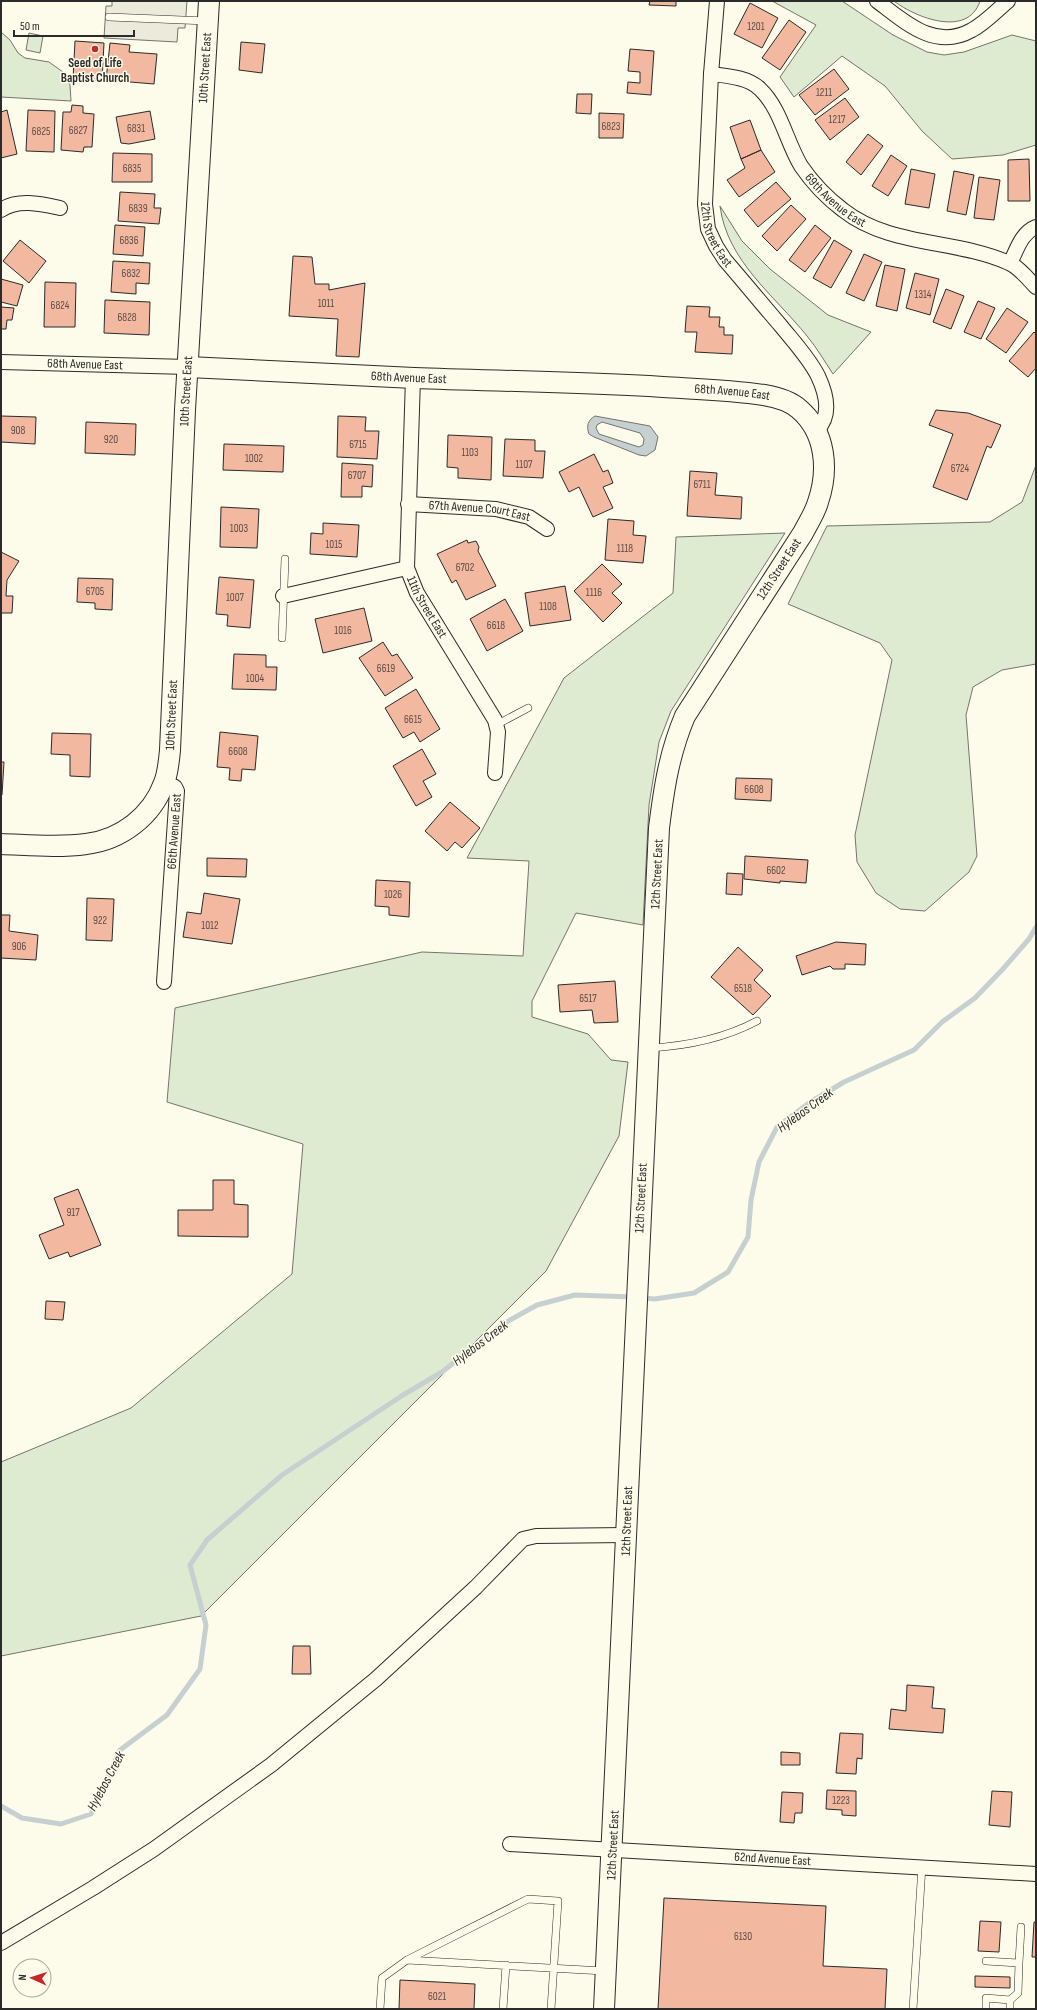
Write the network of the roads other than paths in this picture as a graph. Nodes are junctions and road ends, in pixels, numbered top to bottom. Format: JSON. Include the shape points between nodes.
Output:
{"nodes":[{"id":1,"x":209,"y":1,"type":"edge"},
{"id":2,"x":717,"y":1,"type":"edge"},
{"id":3,"x":877,"y":1,"type":"edge"},
{"id":4,"x":1008,"y":1,"type":"edge"},
{"id":5,"x":109,"y":17,"type":"dead end"},
{"id":6,"x":208,"y":21,"type":"junction"},
{"id":7,"x":711,"y":74,"type":"junction"},
{"id":8,"x":60,"y":208,"type":"dead end"},
{"id":9,"x":1,"y":210,"type":"edge"},
{"id":10,"x":1036,"y":227,"type":"edge"},
{"id":11,"x":1010,"y":263,"type":"junction"},
{"id":12,"x":1036,"y":287,"type":"edge"},
{"id":13,"x":1,"y":362,"type":"edge"},
{"id":14,"x":188,"y":367,"type":"junction"},
{"id":15,"x":413,"y":378,"type":"junction"},
{"id":16,"x":813,"y":424,"type":"junction"},
{"id":17,"x":408,"y":504,"type":"junction"},
{"id":18,"x":547,"y":528,"type":"dead end"},
{"id":19,"x":285,"y":559,"type":"dead end"},
{"id":20,"x":407,"y":568,"type":"junction"},
{"id":21,"x":283,"y":596,"type":"junction"},
{"id":22,"x":282,"y":638,"type":"dead end"},
{"id":23,"x":528,"y":708,"type":"dead end"},
{"id":24,"x":496,"y":725,"type":"junction"},
{"id":25,"x":495,"y":774,"type":"dead end"},
{"id":26,"x":165,"y":782,"type":"junction"},
{"id":27,"x":1,"y":844,"type":"edge"},
{"id":28,"x":164,"y":982,"type":"dead end"},
{"id":29,"x":757,"y":1021,"type":"dead end"},
{"id":30,"x":649,"y":1048,"type":"junction"},
{"id":31,"x":626,"y":1535,"type":"junction"},
{"id":32,"x":510,"y":1844,"type":"dead end"},
{"id":33,"x":613,"y":1850,"type":"junction"},
{"id":34,"x":922,"y":1866,"type":"junction"},
{"id":35,"x":1036,"y":1874,"type":"edge"},
{"id":36,"x":1021,"y":1927,"type":"dead end"},
{"id":37,"x":1,"y":1943,"type":"edge"},
{"id":38,"x":407,"y":1960,"type":"junction"},
{"id":39,"x":986,"y":1961,"type":"dead end"},
{"id":40,"x":1019,"y":1963,"type":"junction"},
{"id":41,"x":506,"y":1965,"type":"junction"},
{"id":42,"x":554,"y":1969,"type":"junction"},
{"id":43,"x":606,"y":1971,"type":"junction"},
{"id":44,"x":1010,"y":2000,"type":"junction"},
{"id":45,"x":380,"y":2009,"type":"edge"},
{"id":46,"x":503,"y":2009,"type":"edge"},
{"id":47,"x":551,"y":2009,"type":"edge"},
{"id":48,"x":604,"y":2009,"type":"edge"},
{"id":49,"x":913,"y":2009,"type":"edge"},
{"id":50,"x":986,"y":2009,"type":"edge"},
{"id":51,"x":1010,"y":2009,"type":"edge"}],
"edges":[{"from":1,"to":6,"type":"street","name":"10th Street East"},
{"from":2,"to":7,"type":"street","name":"12th Street East"},
{"from":3,"to":4,"type":"street","via":[[916,30],[929,36],[940,37],[962,35],[974,29]]},
{"from":5,"to":6,"type":"lane"},
{"from":6,"to":14,"type":"street","name":"10th Street East"},
{"from":7,"to":11,"type":"street","name":"69th Avenue East","via":[[746,80],[759,88],[773,106],[801,165],[819,188],[843,210],[870,226],[898,236],[968,249]]},
{"from":7,"to":16,"type":"street","name":"12th Street East","via":[[705,204],[708,229],[725,260],[796,344],[818,375],[826,398],[826,413],[822,424]]},
{"from":8,"to":9,"type":"street","via":[[36,203],[18,204]]},
{"from":10,"to":11,"type":"street","via":[[1023,236]]},
{"from":11,"to":12,"type":"street","name":"69th Avenue East"},
{"from":13,"to":14,"type":"street","name":"68th Avenue East"},
{"from":14,"to":15,"type":"street","name":"68th Avenue East"},
{"from":14,"to":26,"type":"street","name":"10th Street East","via":[[170,750]]},
{"from":15,"to":16,"type":"street","name":"68th Avenue East","via":[[615,384],[740,392],[783,400],[798,408]]},
{"from":15,"to":17,"type":"street","name":"11th Street East"},
{"from":16,"to":30,"type":"street","name":"12th Street East","via":[[820,437],[824,464],[818,505],[803,533],[685,716],[674,742],[664,787],[659,828]]},
{"from":17,"to":18,"type":"street","name":"67th Avenue Court East","via":[[496,509],[529,517]]},
{"from":17,"to":20,"type":"street","name":"11th Street East"},
{"from":19,"to":21,"type":"lane"},
{"from":20,"to":21,"type":"street"},
{"from":20,"to":24,"type":"street","name":"11th Street East","via":[[417,593],[473,681]]},
{"from":21,"to":22,"type":"lane"},
{"from":23,"to":24,"type":"lane"},
{"from":24,"to":25,"type":"street","name":"11th Street East","via":[[498,732]]},
{"from":26,"to":27,"type":"street","name":"66th Avenue East","via":[[153,805],[137,822],[106,839],[87,844]]},
{"from":26,"to":28,"type":"street","name":"66th Avenue East","via":[[177,791]]},
{"from":29,"to":30,"type":"lane","via":[[718,1039]]},
{"from":30,"to":31,"type":"street","name":"12th Street East"},
{"from":31,"to":33,"type":"street","name":"12th Street East"},
{"from":31,"to":37,"type":"street","via":[[536,1536],[523,1539],[476,1587],[376,1679],[271,1765],[154,1849]]},
{"from":32,"to":33,"type":"street","name":"62nd Avenue East"},
{"from":33,"to":34,"type":"street","name":"62nd Avenue East"},
{"from":33,"to":43,"type":"street","name":"12th Street East"},
{"from":34,"to":35,"type":"street","name":"62nd Avenue East"},
{"from":34,"to":49,"type":"lane"},
{"from":36,"to":40,"type":"lane"},
{"from":38,"to":41,"type":"lane"},
{"from":38,"to":42,"type":"lane","via":[[528,1899],[558,1901]]},
{"from":38,"to":45,"type":"lane","via":[[382,1978]]},
{"from":39,"to":40,"type":"lane"},
{"from":40,"to":44,"type":"lane","via":[[1018,1993]]},
{"from":41,"to":42,"type":"lane"},
{"from":41,"to":46,"type":"lane"},
{"from":42,"to":43,"type":"lane"},
{"from":42,"to":47,"type":"lane"},
{"from":43,"to":48,"type":"street","name":"12th Street East"},
{"from":44,"to":50,"type":"lane","via":[[986,1998]]},
{"from":44,"to":51,"type":"lane"}]}
